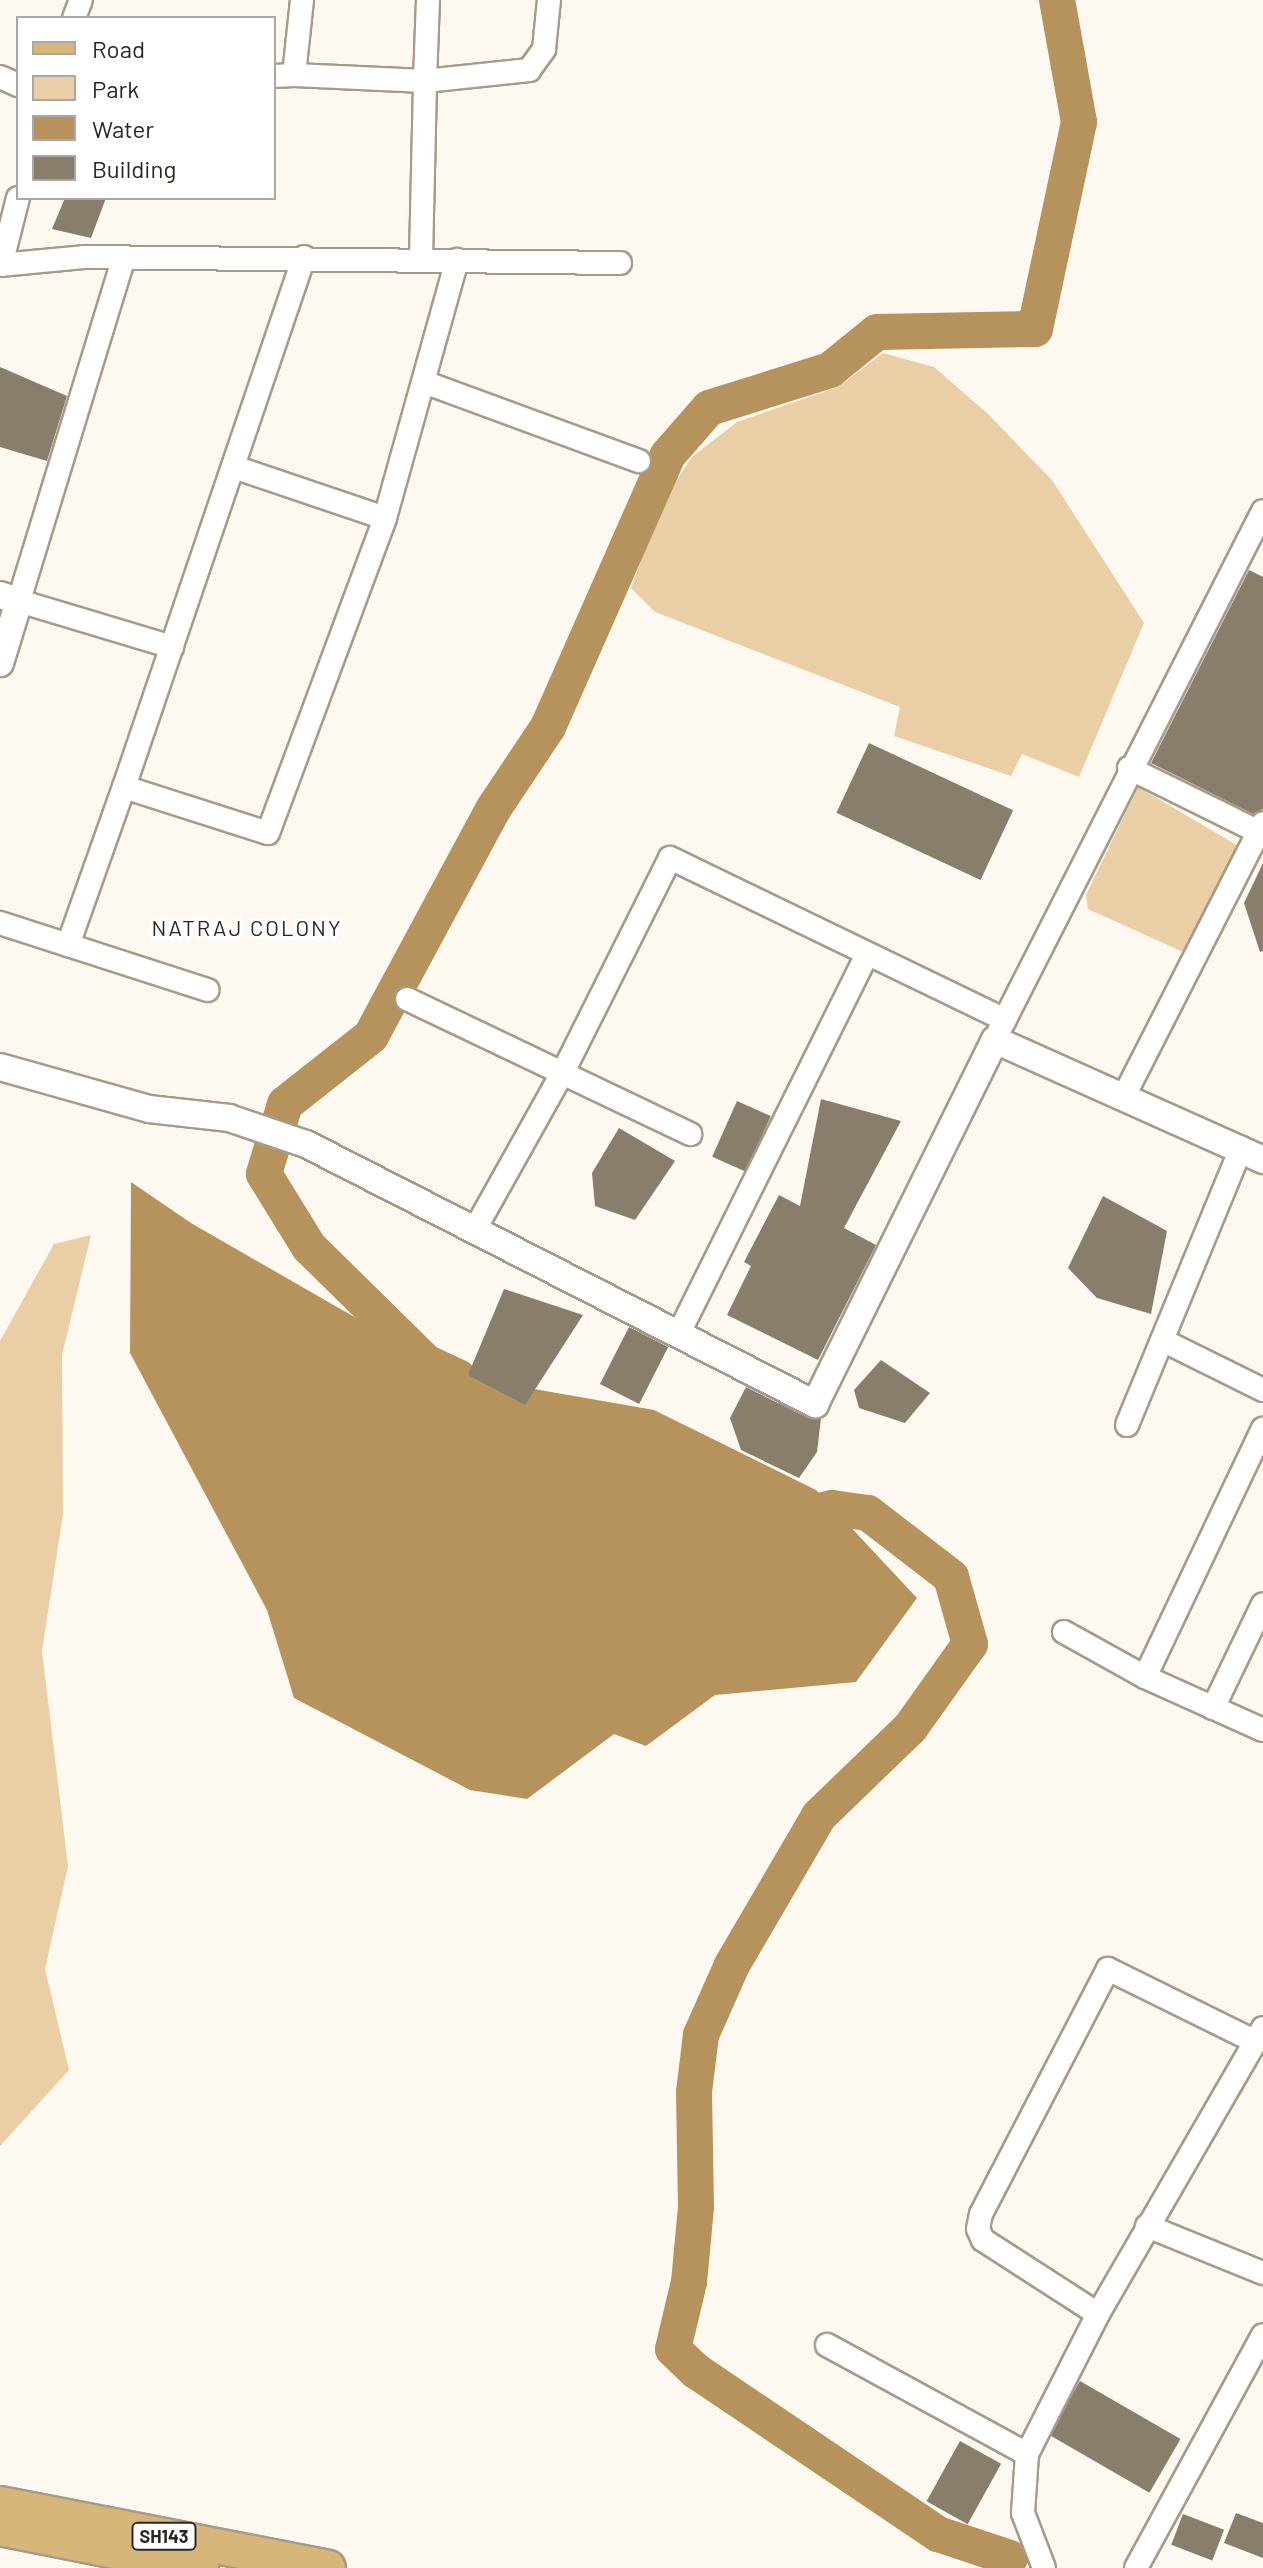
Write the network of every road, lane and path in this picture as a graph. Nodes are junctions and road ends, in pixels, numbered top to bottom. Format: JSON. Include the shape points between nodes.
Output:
{"nodes":[{"id":1,"x":302,"y":0,"type":"edge"},
{"id":2,"x":428,"y":0,"type":"edge"},
{"id":3,"x":549,"y":0,"type":"edge"},
{"id":4,"x":284,"y":76,"type":"edge"},
{"id":5,"x":425,"y":81,"type":"junction"},
{"id":6,"x":17,"y":200,"type":"edge"},
{"id":7,"x":124,"y":257,"type":"junction"},
{"id":8,"x":304,"y":257,"type":"junction"},
{"id":9,"x":421,"y":259,"type":"junction"},
{"id":10,"x":457,"y":260,"type":"junction"},
{"id":11,"x":620,"y":263,"type":"dead end"},
{"id":12,"x":0,"y":265,"type":"edge"},
{"id":13,"x":424,"y":382,"type":"junction"},
{"id":14,"x":639,"y":461,"type":"dead end"},
{"id":15,"x":234,"y":467,"type":"junction"},
{"id":16,"x":1263,"y":511,"type":"edge"},
{"id":17,"x":385,"y":518,"type":"junction"},
{"id":18,"x":9,"y":598,"type":"edge"},
{"id":19,"x":172,"y":647,"type":"junction"},
{"id":20,"x":0,"y":663,"type":"edge"},
{"id":21,"x":1129,"y":768,"type":"junction"},
{"id":22,"x":124,"y":787,"type":"junction"},
{"id":23,"x":1262,"y":830,"type":"edge"},
{"id":24,"x":0,"y":923,"type":"edge"},
{"id":25,"x":68,"y":945,"type":"junction"},
{"id":26,"x":867,"y":954,"type":"junction"},
{"id":27,"x":207,"y":990,"type":"dead end"},
{"id":28,"x":407,"y":999,"type":"dead end"},
{"id":29,"x":1000,"y":1030,"type":"junction"},
{"id":30,"x":0,"y":1067,"type":"edge"},
{"id":31,"x":563,"y":1072,"type":"junction"},
{"id":32,"x":1124,"y":1096,"type":"junction"},
{"id":33,"x":690,"y":1134,"type":"dead end"},
{"id":34,"x":1252,"y":1154,"type":"edge"},
{"id":35,"x":474,"y":1231,"type":"junction"},
{"id":36,"x":680,"y":1331,"type":"junction"},
{"id":37,"x":1162,"y":1340,"type":"junction"},
{"id":38,"x":1263,"y":1390,"type":"edge"},
{"id":39,"x":1127,"y":1425,"type":"dead end"},
{"id":40,"x":1263,"y":1429,"type":"edge"},
{"id":41,"x":1263,"y":1604,"type":"edge"},
{"id":42,"x":1064,"y":1632,"type":"dead end"},
{"id":43,"x":1145,"y":1677,"type":"junction"},
{"id":44,"x":1213,"y":1708,"type":"junction"},
{"id":45,"x":1263,"y":1730,"type":"edge"},
{"id":46,"x":1261,"y":2044,"type":"edge"},
{"id":47,"x":1147,"y":2226,"type":"junction"},
{"id":48,"x":1263,"y":2273,"type":"edge"},
{"id":49,"x":1098,"y":2314,"type":"junction"},
{"id":50,"x":1263,"y":2335,"type":"edge"},
{"id":51,"x":827,"y":2345,"type":"dead end"},
{"id":52,"x":1027,"y":2454,"type":"junction"},
{"id":53,"x":0,"y":2504,"type":"edge"},
{"id":54,"x":0,"y":2528,"type":"edge"},
{"id":55,"x":201,"y":2568,"type":"edge"},
{"id":56,"x":328,"y":2568,"type":"edge"},
{"id":57,"x":1044,"y":2568,"type":"edge"},
{"id":58,"x":1136,"y":2568,"type":"edge"}],
"edges":[{"from":1,"to":4,"type":"street"},
{"from":2,"to":5,"type":"street"},
{"from":3,"to":5,"type":"street","via":[[544,49],[529,70]]},
{"from":4,"to":5,"type":"street"},
{"from":5,"to":9,"type":"street"},
{"from":6,"to":12,"type":"street"},
{"from":7,"to":8,"type":"street"},
{"from":7,"to":12,"type":"street"},
{"from":7,"to":18,"type":"street"},
{"from":8,"to":9,"type":"street"},
{"from":8,"to":15,"type":"street"},
{"from":9,"to":10,"type":"street"},
{"from":10,"to":11,"type":"street"},
{"from":10,"to":13,"type":"street"},
{"from":13,"to":14,"type":"street"},
{"from":13,"to":17,"type":"street"},
{"from":15,"to":17,"type":"street"},
{"from":15,"to":19,"type":"street"},
{"from":16,"to":21,"type":"street"},
{"from":17,"to":22,"type":"street","via":[[268,833]]},
{"from":18,"to":19,"type":"street"},
{"from":18,"to":20,"type":"street"},
{"from":19,"to":22,"type":"street"},
{"from":21,"to":23,"type":"street"},
{"from":21,"to":29,"type":"street"},
{"from":22,"to":25,"type":"street"},
{"from":23,"to":32,"type":"street"},
{"from":24,"to":25,"type":"street"},
{"from":25,"to":27,"type":"street"},
{"from":26,"to":29,"type":"street"},
{"from":26,"to":31,"type":"street","via":[[670,858]]},
{"from":26,"to":36,"type":"street"},
{"from":28,"to":31,"type":"street"},
{"from":29,"to":32,"type":"street"},
{"from":29,"to":36,"type":"street","via":[[815,1404]]},
{"from":30,"to":35,"type":"street","via":[[149,1109],[229,1118],[306,1144]]},
{"from":31,"to":33,"type":"street"},
{"from":31,"to":35,"type":"street"},
{"from":32,"to":34,"type":"street"},
{"from":34,"to":37,"type":"street"},
{"from":35,"to":36,"type":"street"},
{"from":37,"to":38,"type":"street"},
{"from":37,"to":39,"type":"street"},
{"from":40,"to":43,"type":"street"},
{"from":41,"to":44,"type":"street"},
{"from":42,"to":43,"type":"street"},
{"from":43,"to":44,"type":"street"},
{"from":44,"to":45,"type":"street"},
{"from":46,"to":47,"type":"street"},
{"from":46,"to":49,"type":"street","via":[[1108,1969],[985,2206],[978,2229],[983,2240]]},
{"from":47,"to":48,"type":"street"},
{"from":47,"to":49,"type":"street"},
{"from":49,"to":52,"type":"street"},
{"from":50,"to":58,"type":"street"},
{"from":51,"to":52,"type":"street"},
{"from":52,"to":57,"type":"street","via":[[1023,2513]]},
{"from":53,"to":56,"type":"main road","number":"SH143"},
{"from":54,"to":55,"type":"main road","number":"SH143"}]}
